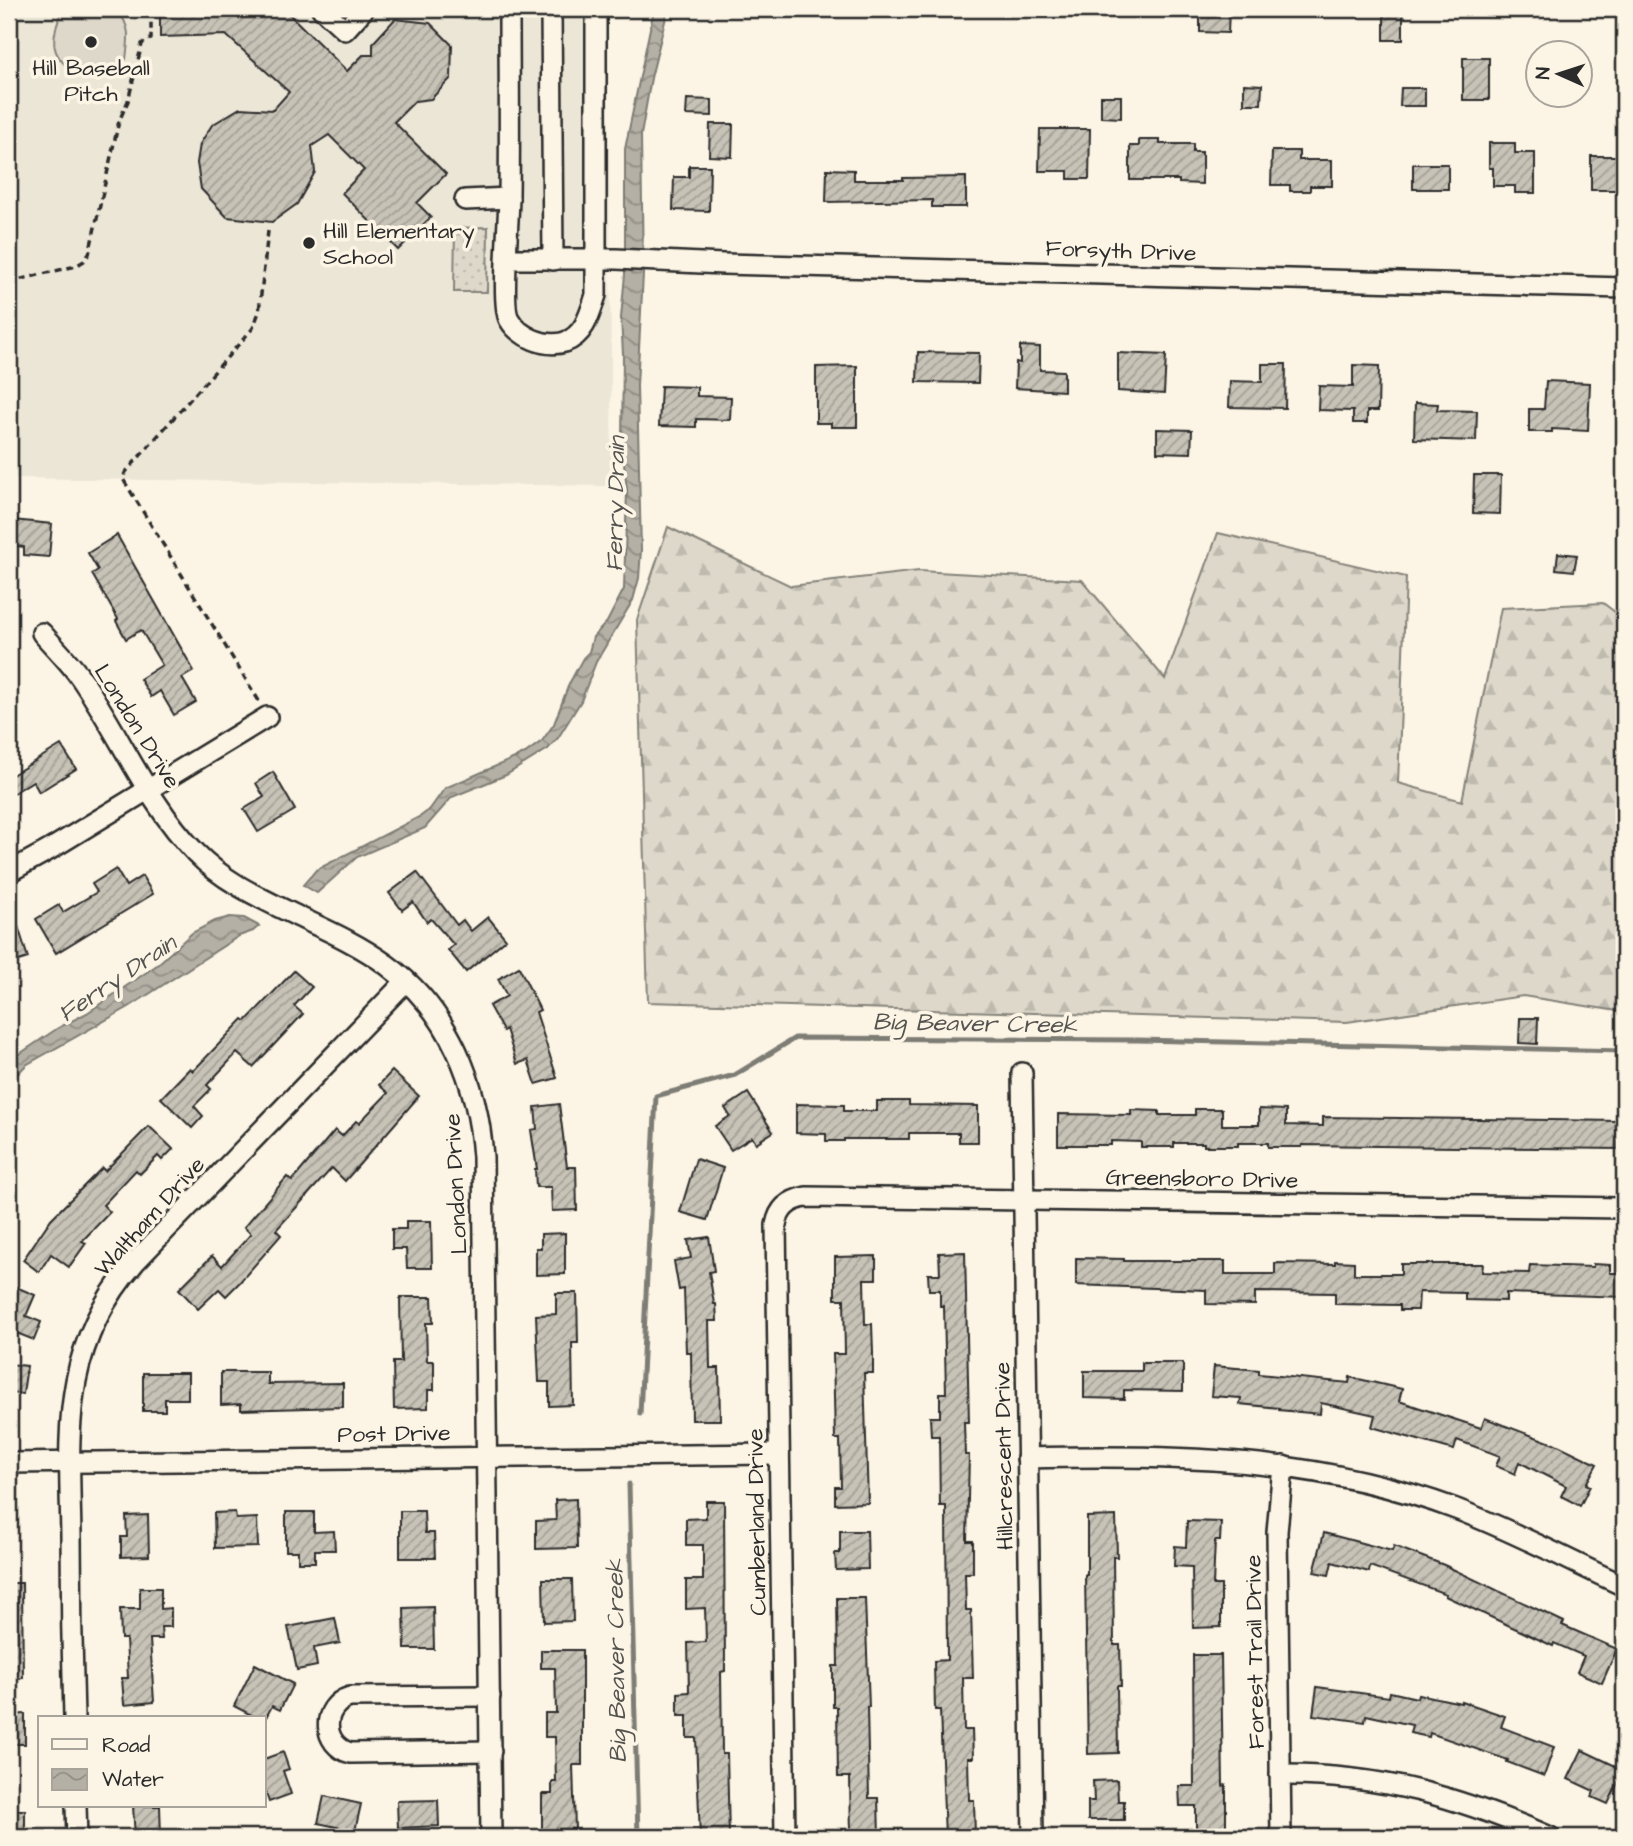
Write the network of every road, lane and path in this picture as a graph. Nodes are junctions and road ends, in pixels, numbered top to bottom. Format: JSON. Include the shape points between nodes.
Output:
{"nodes":[{"id":1,"x":150,"y":9,"type":"edge"},
{"id":2,"x":322,"y":9,"type":"edge"},
{"id":3,"x":364,"y":9,"type":"edge"},
{"id":4,"x":509,"y":9,"type":"edge"},
{"id":5,"x":551,"y":9,"type":"edge"},
{"id":6,"x":596,"y":9,"type":"edge"},
{"id":7,"x":509,"y":198,"type":"junction"},
{"id":8,"x":465,"y":200,"type":"dead end"},
{"id":9,"x":268,"y":231,"type":"dead end"},
{"id":10,"x":507,"y":259,"type":"junction"},
{"id":11,"x":611,"y":259,"type":"junction"},
{"id":12,"x":553,"y":260,"type":"junction"},
{"id":13,"x":9,"y":282,"type":"edge"},
{"id":14,"x":1624,"y":288,"type":"edge"},
{"id":15,"x":42,"y":633,"type":"dead end"},
{"id":16,"x":264,"y":712,"type":"joint"},
{"id":17,"x":149,"y":790,"type":"junction"},
{"id":18,"x":9,"y":872,"type":"edge"},
{"id":19,"x":406,"y":981,"type":"junction"},
{"id":20,"x":1022,"y":1073,"type":"dead end"},
{"id":21,"x":1023,"y":1200,"type":"junction"},
{"id":22,"x":782,"y":1208,"type":"joint"},
{"id":23,"x":1624,"y":1208,"type":"edge"},
{"id":24,"x":779,"y":1454,"type":"junction"},
{"id":25,"x":486,"y":1457,"type":"junction"},
{"id":26,"x":1027,"y":1458,"type":"junction"},
{"id":27,"x":69,"y":1462,"type":"junction"},
{"id":28,"x":9,"y":1463,"type":"edge"},
{"id":29,"x":1283,"y":1466,"type":"junction"},
{"id":30,"x":1624,"y":1586,"type":"edge"},
{"id":31,"x":490,"y":1696,"type":"junction"},
{"id":32,"x":74,"y":1716,"type":"edge"},
{"id":33,"x":491,"y":1751,"type":"junction"},
{"id":34,"x":1280,"y":1775,"type":"junction"},
{"id":35,"x":76,"y":1808,"type":"edge"},
{"id":36,"x":77,"y":1837,"type":"edge"},
{"id":37,"x":491,"y":1837,"type":"edge"},
{"id":38,"x":785,"y":1837,"type":"edge"},
{"id":39,"x":1033,"y":1837,"type":"edge"},
{"id":40,"x":1281,"y":1837,"type":"edge"},
{"id":41,"x":1550,"y":1837,"type":"edge"}],
"edges":[{"from":1,"to":13,"type":"path","via":[[151,39],[142,44],[119,121],[89,254],[76,266]]},
{"from":2,"to":3,"type":"street","via":[[345,30]]},
{"from":4,"to":7,"type":"street"},
{"from":5,"to":12,"type":"street"},
{"from":6,"to":11,"type":"street"},
{"from":7,"to":8,"type":"street"},
{"from":7,"to":10,"type":"street"},
{"from":9,"to":16,"type":"path","via":[[253,328],[123,479]]},
{"from":10,"to":11,"type":"street","via":[[508,318],[524,336],[544,343],[564,342],[581,332]]},
{"from":10,"to":12,"type":"street","name":"Forsyth Drive"},
{"from":11,"to":12,"type":"street","name":"Forsyth Drive"},
{"from":11,"to":14,"type":"street","name":"Forsyth Drive"},
{"from":15,"to":17,"type":"street","name":"London Drive","via":[[79,675]]},
{"from":16,"to":17,"type":"street"},
{"from":17,"to":18,"type":"street"},
{"from":17,"to":19,"type":"street","name":"London Drive","via":[[184,841],[214,869],[367,951]]},
{"from":19,"to":25,"type":"street","name":"London Drive","via":[[450,1038],[467,1073],[480,1124]]},
{"from":19,"to":27,"type":"street","name":"Waltham Drive","via":[[122,1277],[95,1320],[79,1364],[71,1407]]},
{"from":20,"to":21,"type":"street","name":"Hillcrescent Drive"},
{"from":21,"to":22,"type":"street","name":"Greensboro Drive","via":[[806,1197]]},
{"from":21,"to":23,"type":"street","name":"Greensboro Drive"},
{"from":21,"to":26,"type":"street","name":"Hillcrescent Drive"},
{"from":22,"to":24,"type":"street","name":"Cumberland Drive","via":[[776,1225]]},
{"from":24,"to":25,"type":"street","name":"Post Drive"},
{"from":24,"to":38,"type":"street","name":"Cumberland Drive"},
{"from":25,"to":27,"type":"street","name":"Post Drive"},
{"from":25,"to":31,"type":"street","name":"London Drive"},
{"from":26,"to":29,"type":"street","via":[[1180,1457]]},
{"from":26,"to":39,"type":"street","name":"Hillcrescent Drive"},
{"from":27,"to":28,"type":"street","name":"Post Drive"},
{"from":27,"to":32,"type":"street","name":"Waltham Drive"},
{"from":29,"to":30,"type":"street","via":[[1370,1482],[1455,1509]]},
{"from":29,"to":34,"type":"street","name":"Forest Trail Drive","via":[[1277,1532]]},
{"from":31,"to":33,"type":"street","name":"London Drive"},
{"from":31,"to":33,"type":"street","via":[[350,1697],[335,1706],[328,1723],[331,1739],[351,1753]]},
{"from":33,"to":37,"type":"street","name":"London Drive"},
{"from":34,"to":40,"type":"street","name":"Forest Trail Drive"},
{"from":34,"to":41,"type":"street","via":[[1348,1777],[1411,1788]]},
{"from":35,"to":36,"type":"street"}]}
